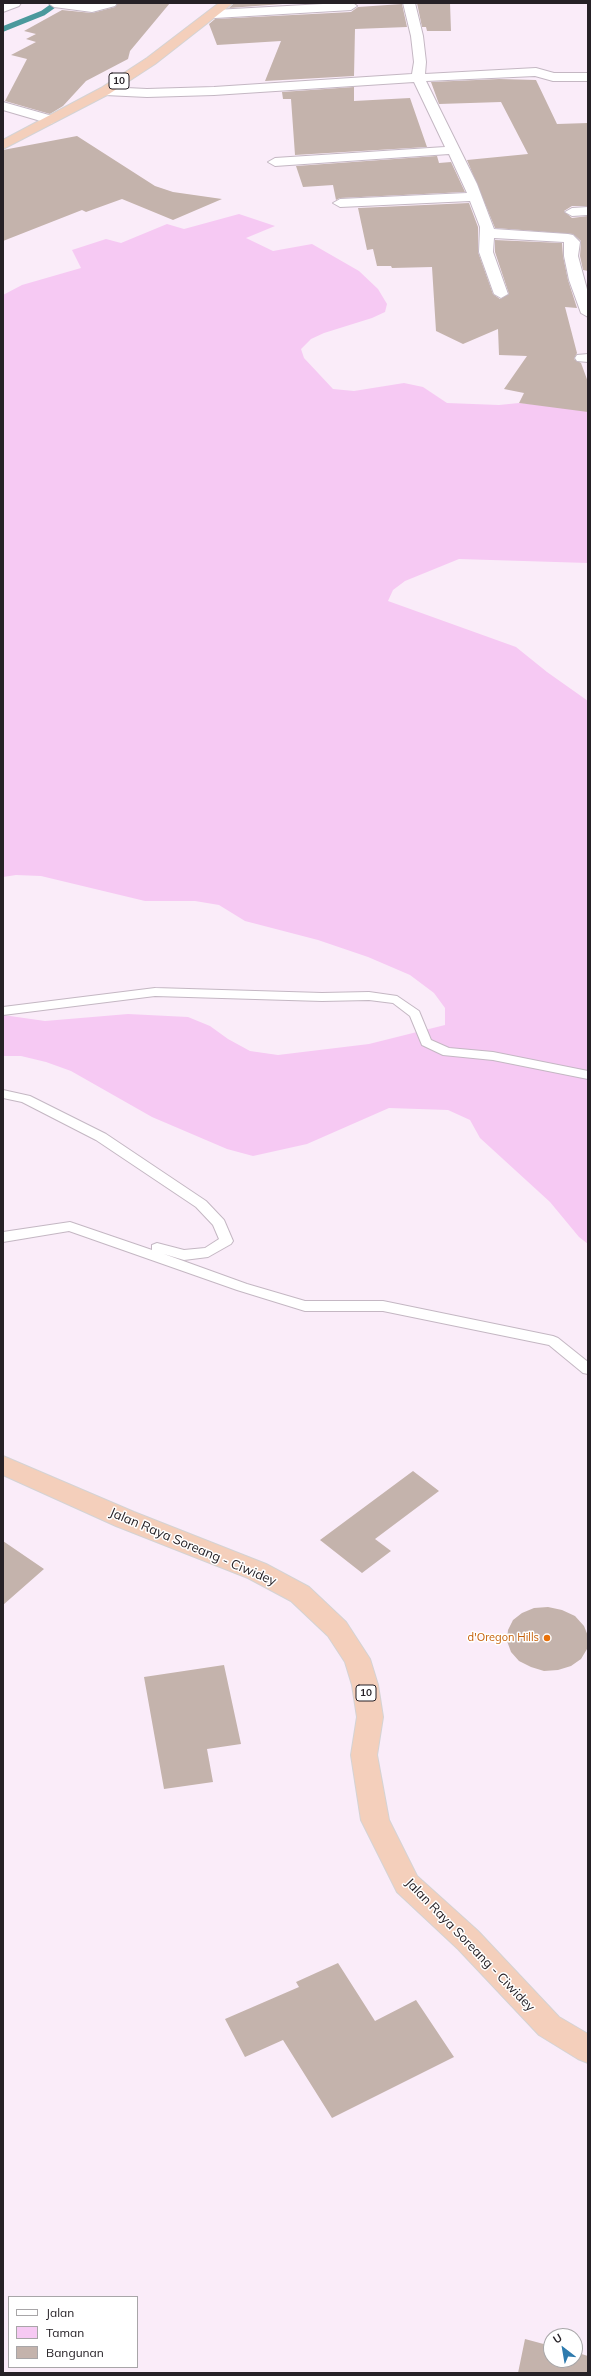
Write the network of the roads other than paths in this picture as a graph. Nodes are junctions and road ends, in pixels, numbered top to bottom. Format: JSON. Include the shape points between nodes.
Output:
{"nodes":[{"id":1,"x":15,"y":3,"type":"edge"},
{"id":2,"x":111,"y":3,"type":"edge"},
{"id":3,"x":227,"y":3,"type":"edge"},
{"id":4,"x":409,"y":3,"type":"edge"},
{"id":5,"x":57,"y":4,"type":"edge"},
{"id":6,"x":351,"y":6,"type":"dead end"},
{"id":7,"x":3,"y":8,"type":"edge"},
{"id":8,"x":215,"y":14,"type":"junction"},
{"id":9,"x":588,"y":77,"type":"edge"},
{"id":10,"x":418,"y":78,"type":"junction"},
{"id":11,"x":105,"y":91,"type":"junction"},
{"id":12,"x":3,"y":106,"type":"edge"},
{"id":13,"x":51,"y":120,"type":"junction"},
{"id":14,"x":3,"y":146,"type":"edge"},
{"id":15,"x":452,"y":150,"type":"junction"},
{"id":16,"x":275,"y":162,"type":"dead end"},
{"id":17,"x":475,"y":197,"type":"junction"},
{"id":18,"x":340,"y":203,"type":"dead end"},
{"id":19,"x":588,"y":211,"type":"edge"},
{"id":20,"x":572,"y":212,"type":"dead end"},
{"id":21,"x":488,"y":233,"type":"junction"},
{"id":22,"x":588,"y":255,"type":"edge"},
{"id":23,"x":571,"y":256,"type":"junction"},
{"id":24,"x":501,"y":294,"type":"dead end"},
{"id":25,"x":588,"y":313,"type":"edge"},
{"id":26,"x":3,"y":1011,"type":"edge"},
{"id":27,"x":588,"y":1075,"type":"edge"},
{"id":28,"x":3,"y":1094,"type":"edge"},
{"id":29,"x":70,"y":1226,"type":"junction"},
{"id":30,"x":3,"y":1237,"type":"edge"},
{"id":31,"x":588,"y":1369,"type":"edge"},
{"id":32,"x":3,"y":1465,"type":"edge"},
{"id":33,"x":588,"y":2050,"type":"edge"}],
"edges":[{"from":1,"to":7,"type":"street"},
{"from":2,"to":5,"type":"street","via":[[92,8]]},
{"from":3,"to":8,"type":"highway","number":"10"},
{"from":4,"to":10,"type":"street","via":[[418,36]]},
{"from":6,"to":8,"type":"street"},
{"from":8,"to":11,"type":"highway","number":"10"},
{"from":9,"to":10,"type":"street","via":[[553,77],[536,72]]},
{"from":10,"to":11,"type":"street","via":[[377,78],[214,91]]},
{"from":10,"to":15,"type":"street"},
{"from":11,"to":13,"type":"highway","number":"10"},
{"from":12,"to":13,"type":"street"},
{"from":13,"to":14,"type":"highway","number":"10"},
{"from":15,"to":16,"type":"street"},
{"from":15,"to":17,"type":"street"},
{"from":17,"to":18,"type":"street"},
{"from":17,"to":21,"type":"street"},
{"from":19,"to":20,"type":"street"},
{"from":21,"to":23,"type":"street","via":[[568,238],[573,242]]},
{"from":21,"to":24,"type":"street","via":[[486,252]]},
{"from":22,"to":23,"type":"street"},
{"from":23,"to":25,"type":"street","via":[[576,280]]},
{"from":26,"to":27,"type":"lane","via":[[155,992],[369,996],[397,1000],[415,1014],[426,1042],[447,1052],[493,1056]]},
{"from":28,"to":29,"type":"lane","via":[[26,1099],[101,1137],[201,1204],[219,1223],[226,1241],[208,1252],[184,1255]]},
{"from":29,"to":30,"type":"lane"},
{"from":29,"to":31,"type":"lane","via":[[242,1287],[305,1306],[383,1306],[553,1341]]},
{"from":32,"to":33,"type":"highway","name":"Jalan Raya Soreang - Ciwidey","number":"10","via":[[257,1571],[300,1594],[337,1629],[357,1659],[365,1685],[370,1717],[364,1755],[375,1820],[407,1884],[468,1940],[550,2026]]}]}
